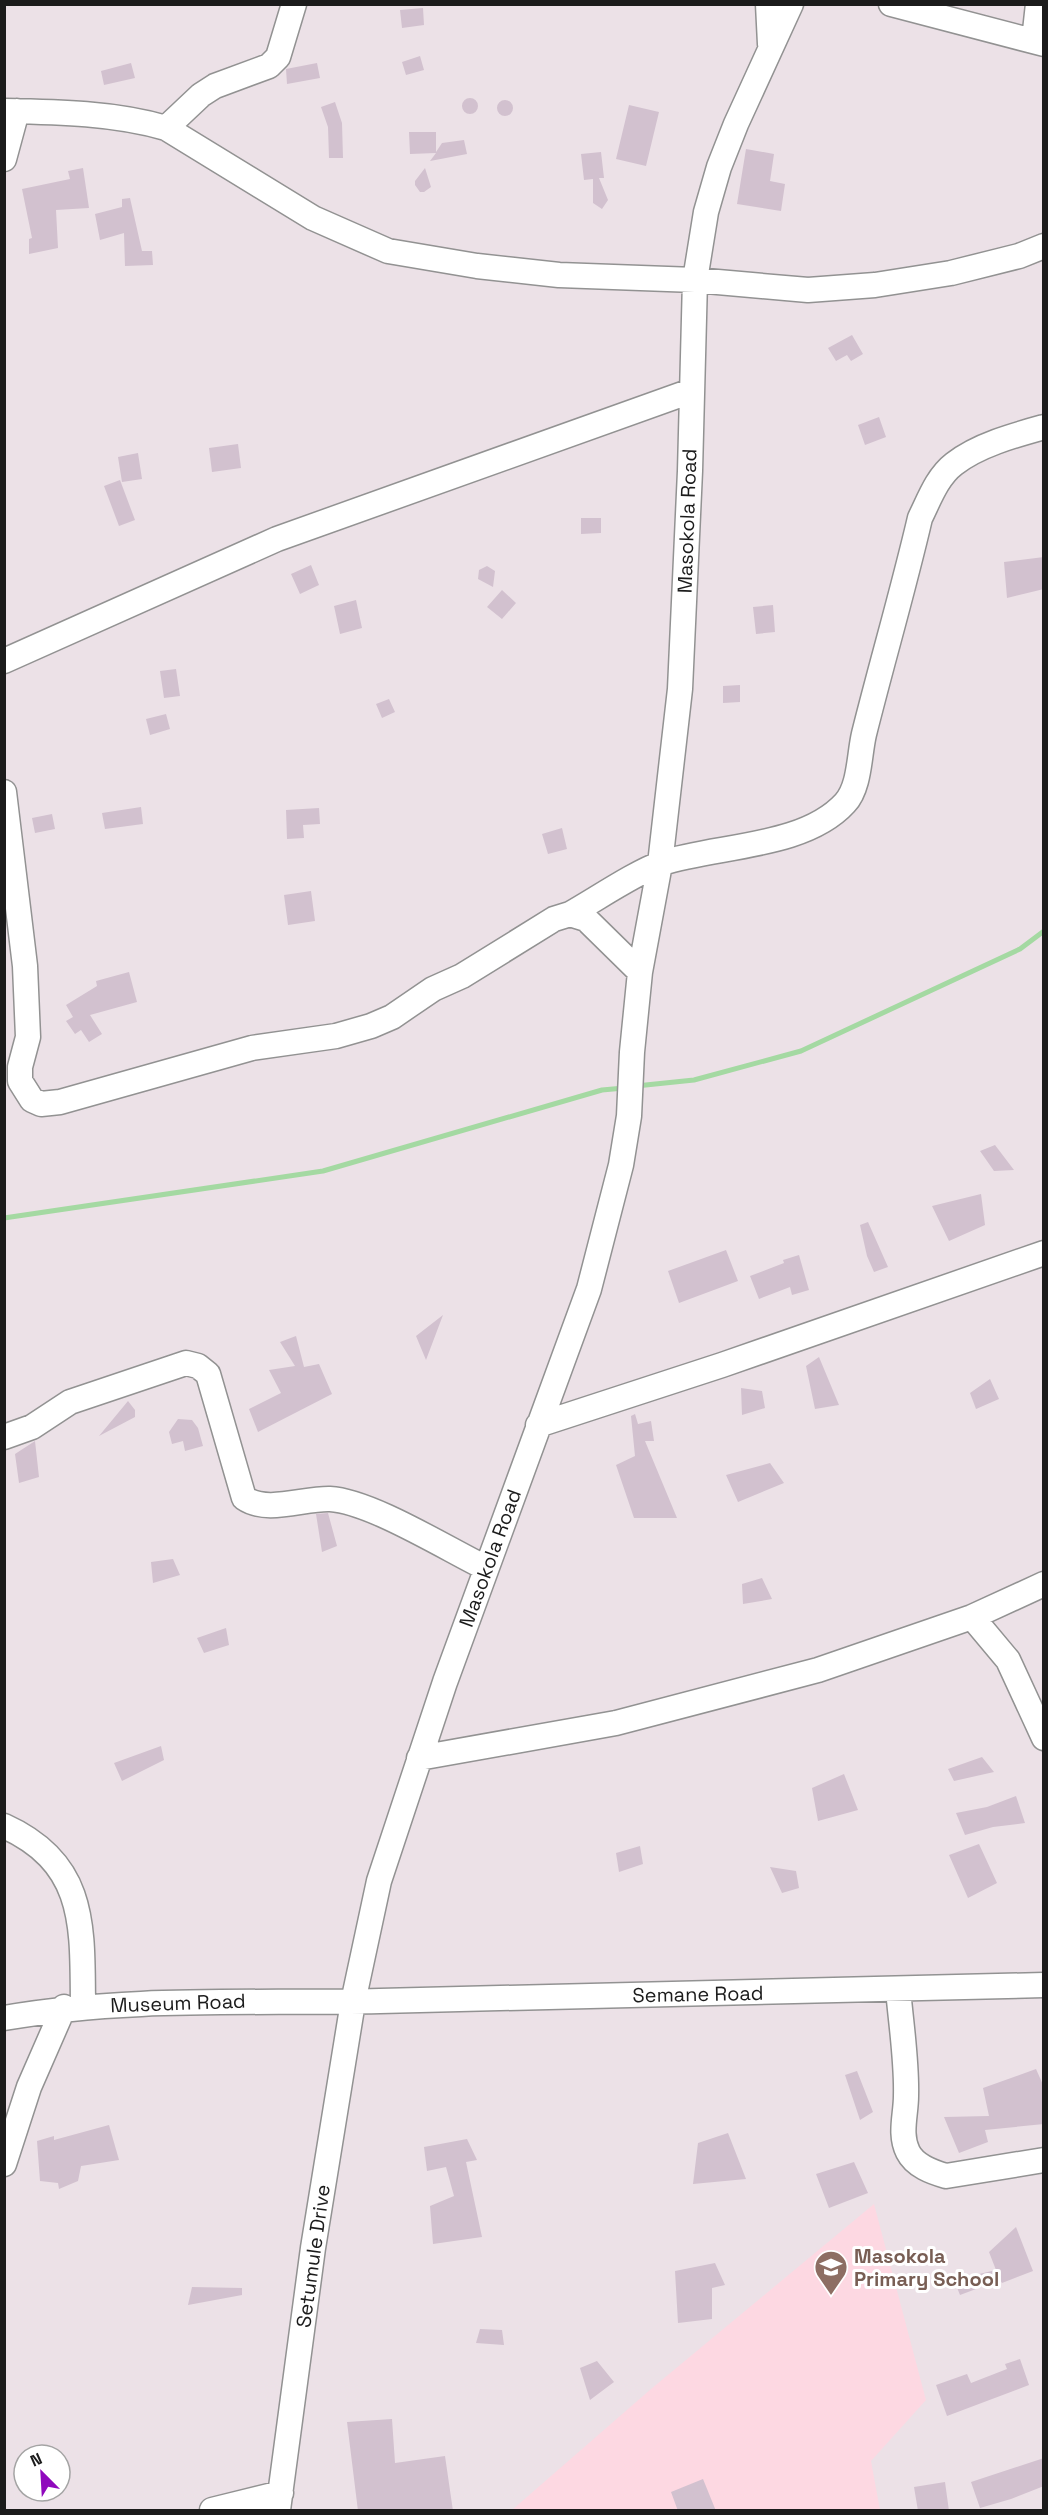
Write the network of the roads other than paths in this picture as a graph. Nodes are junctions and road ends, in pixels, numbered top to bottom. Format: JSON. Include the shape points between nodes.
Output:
{"nodes":[{"id":1,"x":294,"y":4,"type":"edge"},
{"id":2,"x":768,"y":4,"type":"edge"},
{"id":3,"x":791,"y":4,"type":"edge"},
{"id":4,"x":891,"y":4,"type":"edge"},
{"id":5,"x":1038,"y":4,"type":"edge"},
{"id":6,"x":1039,"y":42,"type":"edge"},
{"id":7,"x":770,"y":48,"type":"junction"},
{"id":8,"x":10,"y":111,"type":"edge"},
{"id":9,"x":166,"y":128,"type":"junction"},
{"id":10,"x":4,"y":159,"type":"edge"},
{"id":11,"x":1044,"y":246,"type":"edge"},
{"id":12,"x":695,"y":280,"type":"junction"},
{"id":13,"x":692,"y":391,"type":"junction"},
{"id":14,"x":1044,"y":427,"type":"edge"},
{"id":15,"x":4,"y":661,"type":"edge"},
{"id":16,"x":4,"y":792,"type":"edge"},
{"id":17,"x":660,"y":864,"type":"junction"},
{"id":18,"x":570,"y":914,"type":"junction"},
{"id":19,"x":640,"y":972,"type":"junction"},
{"id":20,"x":1044,"y":1253,"type":"edge"},
{"id":21,"x":538,"y":1425,"type":"junction"},
{"id":22,"x":4,"y":1437,"type":"edge"},
{"id":23,"x":486,"y":1568,"type":"junction"},
{"id":24,"x":1044,"y":1584,"type":"edge"},
{"id":25,"x":972,"y":1617,"type":"junction"},
{"id":26,"x":1044,"y":1738,"type":"edge"},
{"id":27,"x":419,"y":1758,"type":"junction"},
{"id":28,"x":4,"y":1826,"type":"edge"},
{"id":29,"x":1044,"y":1985,"type":"edge"},
{"id":30,"x":898,"y":1989,"type":"junction"},
{"id":31,"x":352,"y":2001,"type":"junction"},
{"id":32,"x":74,"y":2007,"type":"junction"},
{"id":33,"x":4,"y":2018,"type":"edge"},
{"id":34,"x":1044,"y":2160,"type":"edge"},
{"id":35,"x":4,"y":2164,"type":"edge"},
{"id":36,"x":280,"y":2502,"type":"edge"},
{"id":37,"x":212,"y":2511,"type":"edge"}],
"edges":[{"from":1,"to":9,"type":"street","via":[[278,57],[269,66],[215,86]]},
{"from":2,"to":7,"type":"street"},
{"from":3,"to":7,"type":"street","name":"Masokola Road"},
{"from":4,"to":6,"type":"street"},
{"from":5,"to":6,"type":"street"},
{"from":7,"to":12,"type":"street","name":"Masokola Road","via":[[719,167],[706,212]]},
{"from":8,"to":9,"type":"street","via":[[104,116]]},
{"from":8,"to":10,"type":"street"},
{"from":9,"to":12,"type":"street","via":[[313,218],[388,251],[559,275]]},
{"from":11,"to":12,"type":"street","via":[[951,273],[875,285],[808,290]]},
{"from":12,"to":13,"type":"street","name":"Masokola Road"},
{"from":13,"to":15,"type":"street","via":[[277,539]]},
{"from":13,"to":17,"type":"street","name":"Masokola Road","via":[[680,689]]},
{"from":14,"to":17,"type":"street","via":[[953,464],[936,485],[920,518],[854,786],[846,803],[822,821],[785,837]]},
{"from":16,"to":18,"type":"street","via":[[25,966],[28,1037],[20,1081],[32,1100],[41,1104],[252,1048],[336,1036],[371,1026],[554,919]]},
{"from":17,"to":18,"type":"street"},
{"from":17,"to":19,"type":"street","name":"Masokola Road"},
{"from":18,"to":19,"type":"street","via":[[586,919]]},
{"from":19,"to":21,"type":"street","name":"Masokola Road","via":[[629,1116],[621,1165],[590,1289]]},
{"from":20,"to":21,"type":"street"},
{"from":21,"to":23,"type":"street","name":"Masokola Road"},
{"from":22,"to":23,"type":"street","via":[[32,1427],[70,1402],[186,1363],[198,1366],[208,1374],[244,1498],[260,1504],[330,1499],[359,1505]]},
{"from":23,"to":27,"type":"street","name":"Masokola Road"},
{"from":24,"to":25,"type":"street"},
{"from":25,"to":26,"type":"street","via":[[1008,1660]]},
{"from":25,"to":27,"type":"street","via":[[818,1670],[628,1720]]},
{"from":27,"to":31,"type":"street","name":"Masokola Road","via":[[379,1881]]},
{"from":28,"to":32,"type":"street","via":[[23,1834],[51,1856],[73,1892],[82,1924]]},
{"from":29,"to":30,"type":"street","name":"Semane Road"},
{"from":30,"to":31,"type":"street","name":"Semane Road"},
{"from":30,"to":34,"type":"street","via":[[906,2096],[903,2127],[912,2159],[946,2176]]},
{"from":31,"to":32,"type":"street","name":"Museum Road","via":[[224,2000]]},
{"from":31,"to":36,"type":"street","name":"Setumule Drive","via":[[313,2248]]},
{"from":32,"to":33,"type":"street","name":"Museum Road"},
{"from":32,"to":35,"type":"street","via":[[29,2087]]},
{"from":36,"to":37,"type":"street"}]}
